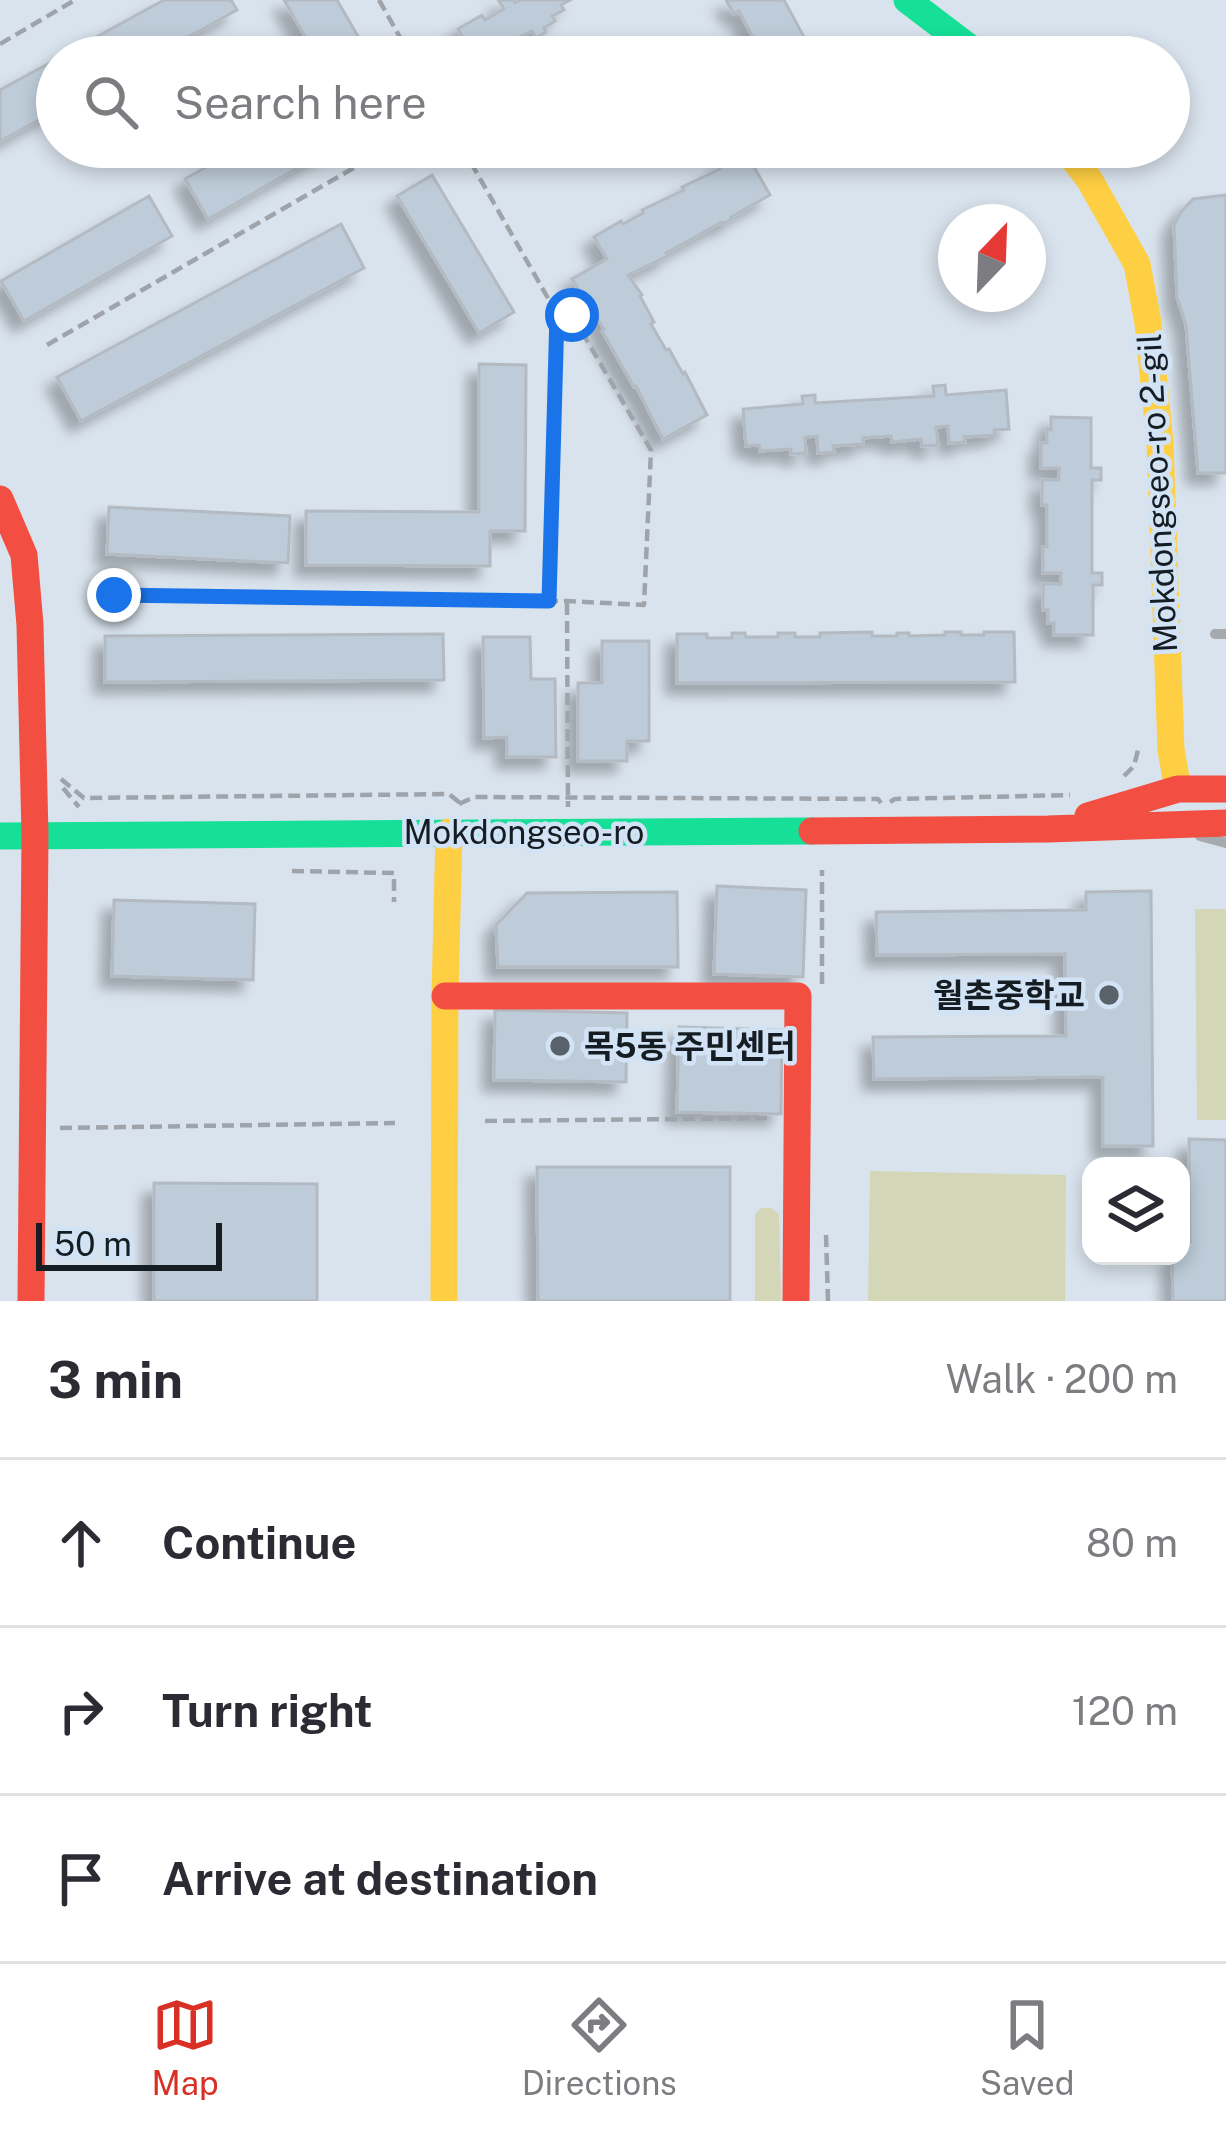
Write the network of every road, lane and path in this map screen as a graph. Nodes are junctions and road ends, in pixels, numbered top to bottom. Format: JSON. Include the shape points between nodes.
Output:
{"nodes":[{"id":1,"x":75,"y":0,"type":"edge"},
{"id":2,"x":379,"y":0,"type":"edge"},
{"id":3,"x":907,"y":0,"type":"edge"},
{"id":4,"x":399,"y":36,"type":"edge"},
{"id":5,"x":954,"y":36,"type":"edge"},
{"id":6,"x":0,"y":44,"type":"edge"},
{"id":7,"x":354,"y":168,"type":"edge"},
{"id":8,"x":474,"y":168,"type":"edge"},
{"id":9,"x":1080,"y":168,"type":"edge"},
{"id":10,"x":557,"y":314,"type":"junction"},
{"id":11,"x":47,"y":346,"type":"dead end"},
{"id":12,"x":0,"y":499,"type":"edge"},
{"id":13,"x":114,"y":595,"type":"dead end"},
{"id":14,"x":549,"y":601,"type":"junction"},
{"id":15,"x":567,"y":601,"type":"junction"},
{"id":16,"x":58,"y":777,"type":"dead end"},
{"id":17,"x":1178,"y":789,"type":"junction"},
{"id":18,"x":1226,"y":789,"type":"edge"},
{"id":19,"x":568,"y":807,"type":"dead end"},
{"id":20,"x":470,"y":812,"type":"dead end"},
{"id":21,"x":1226,"y":823,"type":"edge"},
{"id":22,"x":1162,"y":825,"type":"junction"},
{"id":23,"x":1048,"y":829,"type":"junction"},
{"id":24,"x":449,"y":832,"type":"junction"},
{"id":25,"x":35,"y":835,"type":"junction"},
{"id":26,"x":0,"y":836,"type":"edge"},
{"id":27,"x":1226,"y":843,"type":"edge"},
{"id":28,"x":292,"y":871,"type":"dead end"},
{"id":29,"x":394,"y":902,"type":"dead end"},
{"id":30,"x":445,"y":996,"type":"junction"},
{"id":31,"x":773,"y":1118,"type":"dead end"},
{"id":32,"x":485,"y":1121,"type":"dead end"},
{"id":33,"x":395,"y":1123,"type":"dead end"},
{"id":34,"x":32,"y":1127,"type":"junction"},
{"id":35,"x":31,"y":1301,"type":"edge"},
{"id":36,"x":444,"y":1301,"type":"edge"},
{"id":37,"x":796,"y":1301,"type":"edge"}],
"edges":[{"from":1,"to":6,"type":"path"},
{"from":2,"to":4,"type":"path"},
{"from":3,"to":5,"type":"street"},
{"from":7,"to":11,"type":"path"},
{"from":8,"to":10,"type":"path"},
{"from":9,"to":17,"type":"street","name":"Mokdongseo-ro 2-gil","via":[[1137,264],[1148,322]]},
{"from":10,"to":14,"type":"path"},
{"from":10,"to":15,"type":"path","via":[[572,315],[651,450],[644,605]]},
{"from":12,"to":25,"type":"street","via":[[24,555]]},
{"from":13,"to":14,"type":"path"},
{"from":14,"to":15,"type":"path"},
{"from":15,"to":19,"type":"path"},
{"from":16,"to":20,"type":"path","via":[[84,798],[449,794]]},
{"from":17,"to":18,"type":"street","name":"Mokdongseo-ro"},
{"from":17,"to":23,"type":"street","name":"Mokdongseo-ro"},
{"from":21,"to":22,"type":"street","name":"Mokdongseo-ro"},
{"from":22,"to":23,"type":"street","name":"Mokdongseo-ro"},
{"from":22,"to":27,"type":"lane"},
{"from":23,"to":24,"type":"street","name":"Mokdongseo-ro"},
{"from":24,"to":25,"type":"street","name":"Mokdongseo-ro"},
{"from":24,"to":30,"type":"street"},
{"from":25,"to":26,"type":"street","name":"Mokdongseo-ro"},
{"from":25,"to":34,"type":"street"},
{"from":28,"to":29,"type":"path","via":[[394,873]]},
{"from":30,"to":36,"type":"street"},
{"from":30,"to":37,"type":"street","via":[[798,996]]},
{"from":31,"to":32,"type":"path"},
{"from":33,"to":34,"type":"path"},
{"from":34,"to":35,"type":"street"}]}
